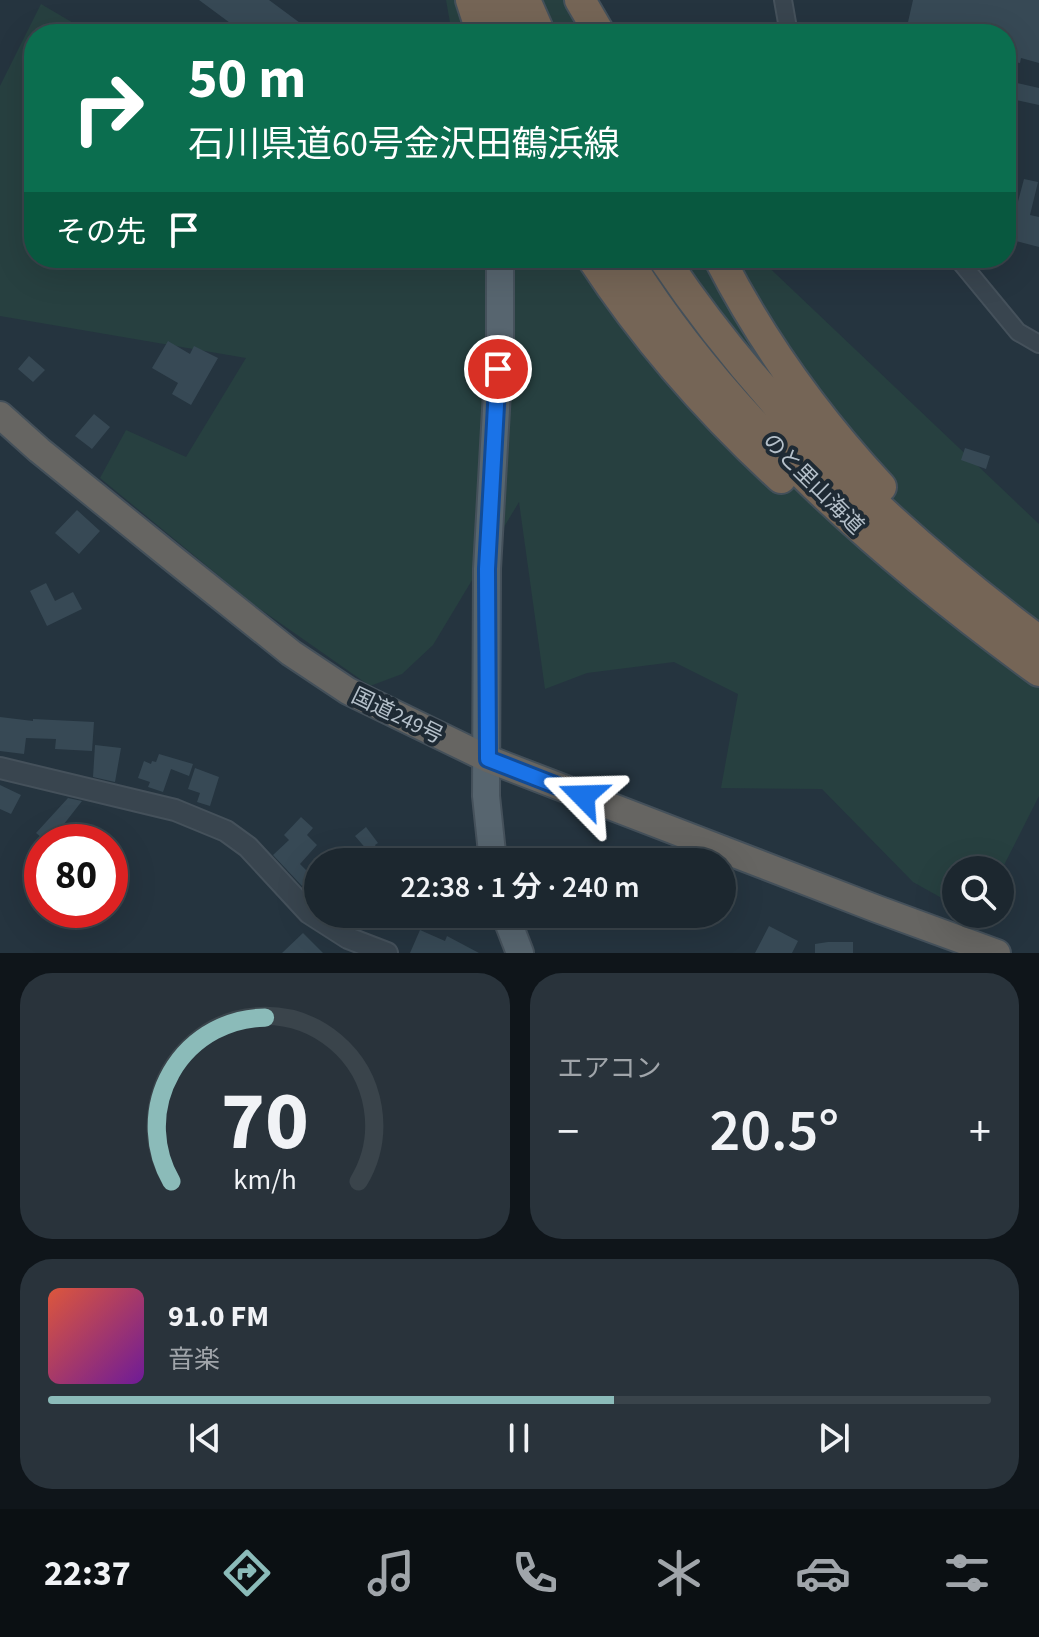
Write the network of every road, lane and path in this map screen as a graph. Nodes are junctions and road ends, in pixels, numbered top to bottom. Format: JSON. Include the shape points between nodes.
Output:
{"nodes":[{"id":1,"x":471,"y":0,"type":"edge"},
{"id":2,"x":499,"y":0,"type":"edge"},
{"id":3,"x":525,"y":0,"type":"edge"},
{"id":4,"x":580,"y":0,"type":"edge"},
{"id":5,"x":783,"y":0,"type":"edge"},
{"id":6,"x":479,"y":24,"type":"edge"},
{"id":7,"x":508,"y":24,"type":"edge"},
{"id":8,"x":536,"y":24,"type":"edge"},
{"id":9,"x":594,"y":24,"type":"edge"},
{"id":10,"x":787,"y":24,"type":"edge"},
{"id":11,"x":500,"y":268,"type":"edge"},
{"id":12,"x":599,"y":268,"type":"edge"},
{"id":13,"x":633,"y":268,"type":"edge"},
{"id":14,"x":670,"y":268,"type":"edge"},
{"id":15,"x":725,"y":268,"type":"edge"},
{"id":16,"x":965,"y":268,"type":"edge"},
{"id":17,"x":1039,"y":344,"type":"edge"},
{"id":18,"x":0,"y":415,"type":"edge"},
{"id":19,"x":1039,"y":626,"type":"edge"},
{"id":20,"x":1031,"y":655,"type":"edge"},
{"id":21,"x":488,"y":759,"type":"junction"},
{"id":22,"x":0,"y":768,"type":"edge"},
{"id":23,"x":492,"y":848,"type":"edge"},
{"id":24,"x":510,"y":928,"type":"edge"},
{"id":25,"x":387,"y":953,"type":"edge"},
{"id":26,"x":520,"y":953,"type":"edge"},
{"id":27,"x":997,"y":953,"type":"edge"}],
"edges":[{"from":1,"to":6,"type":"highway"},
{"from":2,"to":7,"type":"highway"},
{"from":3,"to":8,"type":"highway"},
{"from":4,"to":9,"type":"highway"},
{"from":5,"to":10,"type":"street"},
{"from":11,"to":21,"type":"main road","via":[[487,569]]},
{"from":12,"to":20,"type":"highway","via":[[724,425],[851,541],[916,589]]},
{"from":13,"to":20,"type":"highway","name":"のと里山海道","via":[[720,384],[810,480],[881,547]]},
{"from":14,"to":20,"type":"highway","name":"のと里山海道","via":[[742,366],[818,451]]},
{"from":15,"to":19,"type":"highway","via":[[761,334],[859,463],[915,524]]},
{"from":16,"to":17,"type":"street","via":[[1018,332]]},
{"from":18,"to":21,"type":"highway","name":"国道249号","via":[[291,653],[348,691]]},
{"from":21,"to":23,"type":"main road"},
{"from":21,"to":27,"type":"highway","name":"国道249号"},
{"from":22,"to":25,"type":"street","via":[[175,810],[226,831],[248,847],[309,913],[348,938]]},
{"from":24,"to":26,"type":"main road"}]}
